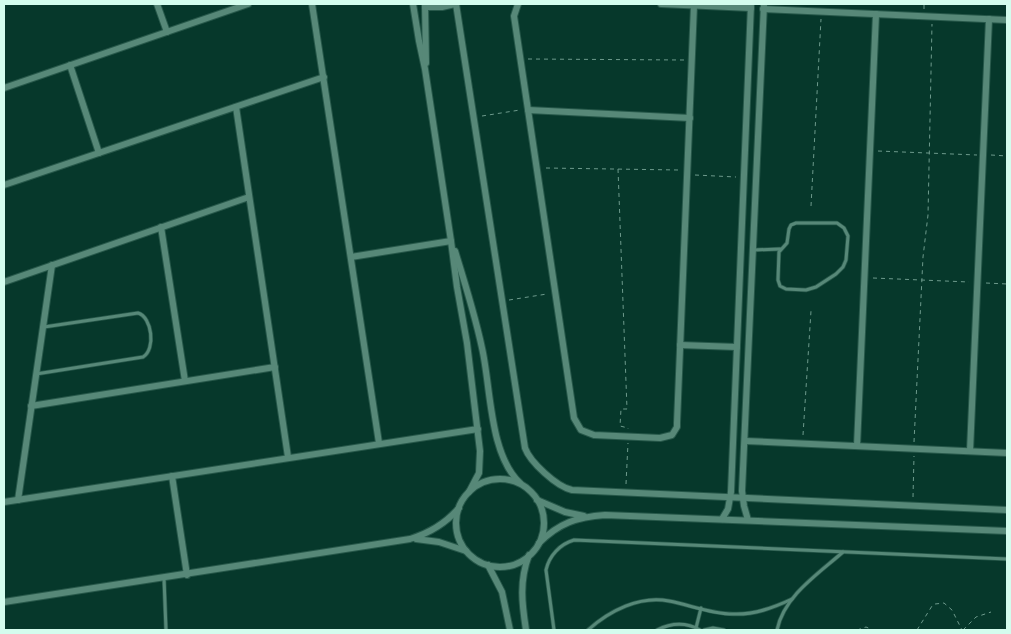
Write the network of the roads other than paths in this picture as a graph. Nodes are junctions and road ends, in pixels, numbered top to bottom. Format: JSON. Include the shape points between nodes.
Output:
{"nodes":[{"id":1,"x":158,"y":4,"type":"edge"},
{"id":2,"x":248,"y":4,"type":"edge"},
{"id":3,"x":312,"y":4,"type":"edge"},
{"id":4,"x":413,"y":4,"type":"edge"},
{"id":5,"x":456,"y":4,"type":"edge"},
{"id":6,"x":518,"y":4,"type":"edge"},
{"id":7,"x":660,"y":4,"type":"edge"},
{"id":8,"x":425,"y":5,"type":"edge"},
{"id":9,"x":694,"y":5,"type":"junction"},
{"id":10,"x":751,"y":6,"type":"edge"},
{"id":11,"x":763,"y":6,"type":"edge"},
{"id":12,"x":876,"y":14,"type":"junction"},
{"id":13,"x":989,"y":20,"type":"junction"},
{"id":14,"x":1007,"y":20,"type":"edge"},
{"id":15,"x":167,"y":32,"type":"junction"},
{"id":16,"x":70,"y":65,"type":"junction"},
{"id":17,"x":425,"y":69,"type":"junction"},
{"id":18,"x":324,"y":77,"type":"junction"},
{"id":19,"x":4,"y":88,"type":"edge"},
{"id":20,"x":236,"y":106,"type":"junction"},
{"id":21,"x":528,"y":109,"type":"junction"},
{"id":22,"x":690,"y":118,"type":"junction"},
{"id":23,"x":100,"y":153,"type":"junction"},
{"id":24,"x":4,"y":185,"type":"edge"},
{"id":25,"x":249,"y":197,"type":"junction"},
{"id":26,"x":162,"y":227,"type":"junction"},
{"id":27,"x":452,"y":241,"type":"junction"},
{"id":28,"x":780,"y":249,"type":"junction"},
{"id":29,"x":753,"y":250,"type":"junction"},
{"id":30,"x":351,"y":256,"type":"junction"},
{"id":31,"x":52,"y":265,"type":"junction"},
{"id":32,"x":4,"y":282,"type":"edge"},
{"id":33,"x":42,"y":328,"type":"junction"},
{"id":34,"x":680,"y":345,"type":"junction"},
{"id":35,"x":737,"y":347,"type":"junction"},
{"id":36,"x":275,"y":367,"type":"junction"},
{"id":37,"x":36,"y":374,"type":"junction"},
{"id":38,"x":186,"y":381,"type":"junction"},
{"id":39,"x":31,"y":406,"type":"junction"},
{"id":40,"x":478,"y":429,"type":"junction"},
{"id":41,"x":745,"y":441,"type":"junction"},
{"id":42,"x":379,"y":443,"type":"junction"},
{"id":43,"x":857,"y":446,"type":"junction"},
{"id":44,"x":970,"y":452,"type":"junction"},
{"id":45,"x":1007,"y":453,"type":"edge"},
{"id":46,"x":288,"y":457,"type":"junction"},
{"id":47,"x":172,"y":476,"type":"junction"},
{"id":48,"x":522,"y":485,"type":"junction"},
{"id":49,"x":469,"y":492,"type":"junction"},
{"id":50,"x":730,"y":498,"type":"junction"},
{"id":51,"x":742,"y":498,"type":"junction"},
{"id":52,"x":18,"y":500,"type":"junction"},
{"id":53,"x":537,"y":500,"type":"junction"},
{"id":54,"x":4,"y":502,"type":"edge"},
{"id":55,"x":459,"y":508,"type":"junction"},
{"id":56,"x":1007,"y":510,"type":"edge"},
{"id":57,"x":585,"y":516,"type":"junction"},
{"id":58,"x":722,"y":519,"type":"junction"},
{"id":59,"x":748,"y":520,"type":"junction"},
{"id":60,"x":1007,"y":531,"type":"edge"},
{"id":61,"x":410,"y":539,"type":"junction"},
{"id":62,"x":538,"y":543,"type":"junction"},
{"id":63,"x":466,"y":551,"type":"junction"},
{"id":64,"x":843,"y":551,"type":"junction"},
{"id":65,"x":529,"y":555,"type":"junction"},
{"id":66,"x":1007,"y":559,"type":"edge"},
{"id":67,"x":488,"y":565,"type":"junction"},
{"id":68,"x":187,"y":574,"type":"junction"},
{"id":69,"x":164,"y":578,"type":"junction"},
{"id":70,"x":792,"y":599,"type":"junction"},
{"id":71,"x":4,"y":602,"type":"edge"},
{"id":72,"x":701,"y":608,"type":"junction"},
{"id":73,"x":698,"y":629,"type":"edge"},
{"id":74,"x":166,"y":630,"type":"edge"},
{"id":75,"x":510,"y":630,"type":"edge"},
{"id":76,"x":526,"y":630,"type":"edge"},
{"id":77,"x":554,"y":630,"type":"edge"},
{"id":78,"x":588,"y":630,"type":"edge"},
{"id":79,"x":657,"y":630,"type":"edge"},
{"id":80,"x":704,"y":630,"type":"edge"},
{"id":81,"x":724,"y":630,"type":"edge"},
{"id":82,"x":777,"y":630,"type":"edge"}],
"edges":[{"from":1,"to":15,"type":"street"},
{"from":2,"to":15,"type":"street"},
{"from":3,"to":18,"type":"street"},
{"from":4,"to":17,"type":"street"},
{"from":5,"to":8,"type":"street","via":[[442,7]]},
{"from":5,"to":50,"type":"street","via":[[528,457],[564,488],[572,490]]},
{"from":6,"to":21,"type":"street","via":[[514,16]]},
{"from":7,"to":9,"type":"street"},
{"from":8,"to":17,"type":"street"},
{"from":9,"to":10,"type":"street"},
{"from":9,"to":22,"type":"street"},
{"from":10,"to":35,"type":"street"},
{"from":11,"to":12,"type":"street"},
{"from":11,"to":29,"type":"street"},
{"from":12,"to":13,"type":"street"},
{"from":12,"to":43,"type":"street"},
{"from":13,"to":14,"type":"street"},
{"from":13,"to":44,"type":"street"},
{"from":15,"to":16,"type":"street"},
{"from":16,"to":19,"type":"street"},
{"from":16,"to":23,"type":"street"},
{"from":17,"to":27,"type":"street"},
{"from":18,"to":20,"type":"street"},
{"from":18,"to":30,"type":"street"},
{"from":20,"to":23,"type":"street"},
{"from":20,"to":25,"type":"street"},
{"from":21,"to":22,"type":"street"},
{"from":21,"to":34,"type":"street","via":[[576,423],[581,430],[589,434],[628,437],[664,438],[672,435],[677,423]]},
{"from":22,"to":34,"type":"street"},
{"from":23,"to":24,"type":"street"},
{"from":25,"to":26,"type":"street"},
{"from":25,"to":36,"type":"street"},
{"from":26,"to":31,"type":"street"},
{"from":26,"to":38,"type":"street"},
{"from":27,"to":30,"type":"street"},
{"from":27,"to":40,"type":"street"},
{"from":27,"to":48,"type":"street","via":[[479,334],[499,446],[508,468]]},
{"from":28,"to":28,"type":"lane","via":[[787,243],[789,227],[793,224],[837,223],[848,236],[843,267],[809,289],[780,286]]},
{"from":28,"to":29,"type":"lane"},
{"from":29,"to":41,"type":"street"},
{"from":30,"to":42,"type":"street"},
{"from":31,"to":32,"type":"street"},
{"from":31,"to":33,"type":"street"},
{"from":33,"to":37,"type":"street"},
{"from":33,"to":37,"type":"lane","via":[[138,313],[147,320],[151,347],[143,357]]},
{"from":34,"to":35,"type":"street"},
{"from":35,"to":50,"type":"street"},
{"from":36,"to":38,"type":"street"},
{"from":36,"to":46,"type":"street"},
{"from":37,"to":39,"type":"street"},
{"from":38,"to":39,"type":"street"},
{"from":39,"to":52,"type":"street"},
{"from":40,"to":42,"type":"street"},
{"from":40,"to":49,"type":"street","via":[[480,466]]},
{"from":41,"to":43,"type":"street"},
{"from":41,"to":51,"type":"street"},
{"from":42,"to":46,"type":"street"},
{"from":43,"to":44,"type":"street"},
{"from":44,"to":45,"type":"street"},
{"from":46,"to":47,"type":"street"},
{"from":47,"to":52,"type":"street"},
{"from":47,"to":68,"type":"street"},
{"from":48,"to":49,"type":"street","via":[[506,480],[489,480]]},
{"from":48,"to":53,"type":"street"},
{"from":49,"to":55,"type":"street"},
{"from":50,"to":51,"type":"street"},
{"from":50,"to":58,"type":"street"},
{"from":51,"to":56,"type":"street"},
{"from":51,"to":59,"type":"street"},
{"from":52,"to":54,"type":"street"},
{"from":53,"to":57,"type":"street"},
{"from":53,"to":62,"type":"street","via":[[544,521]]},
{"from":55,"to":61,"type":"street","via":[[432,530]]},
{"from":55,"to":63,"type":"street","via":[[456,530]]},
{"from":57,"to":58,"type":"street"},
{"from":57,"to":62,"type":"street","via":[[555,529]]},
{"from":58,"to":59,"type":"street"},
{"from":59,"to":60,"type":"street"},
{"from":61,"to":63,"type":"street","via":[[439,542]]},
{"from":61,"to":68,"type":"street"},
{"from":62,"to":65,"type":"street"},
{"from":63,"to":67,"type":"street"},
{"from":64,"to":66,"type":"lane"},
{"from":64,"to":70,"type":"lane"},
{"from":64,"to":77,"type":"lane","via":[[574,540],[557,550],[546,570]]},
{"from":65,"to":67,"type":"street","via":[[510,565]]},
{"from":65,"to":76,"type":"street","via":[[522,586]]},
{"from":67,"to":75,"type":"street","via":[[502,592]]},
{"from":68,"to":69,"type":"street"},
{"from":69,"to":71,"type":"street"},
{"from":69,"to":74,"type":"lane"},
{"from":70,"to":72,"type":"lane","via":[[741,615]]},
{"from":70,"to":82,"type":"lane"},
{"from":72,"to":73,"type":"lane"},
{"from":72,"to":78,"type":"lane","via":[[666,600],[644,601],[611,613]]},
{"from":73,"to":79,"type":"lane","via":[[672,624]]},
{"from":80,"to":81,"type":"lane"}]}
